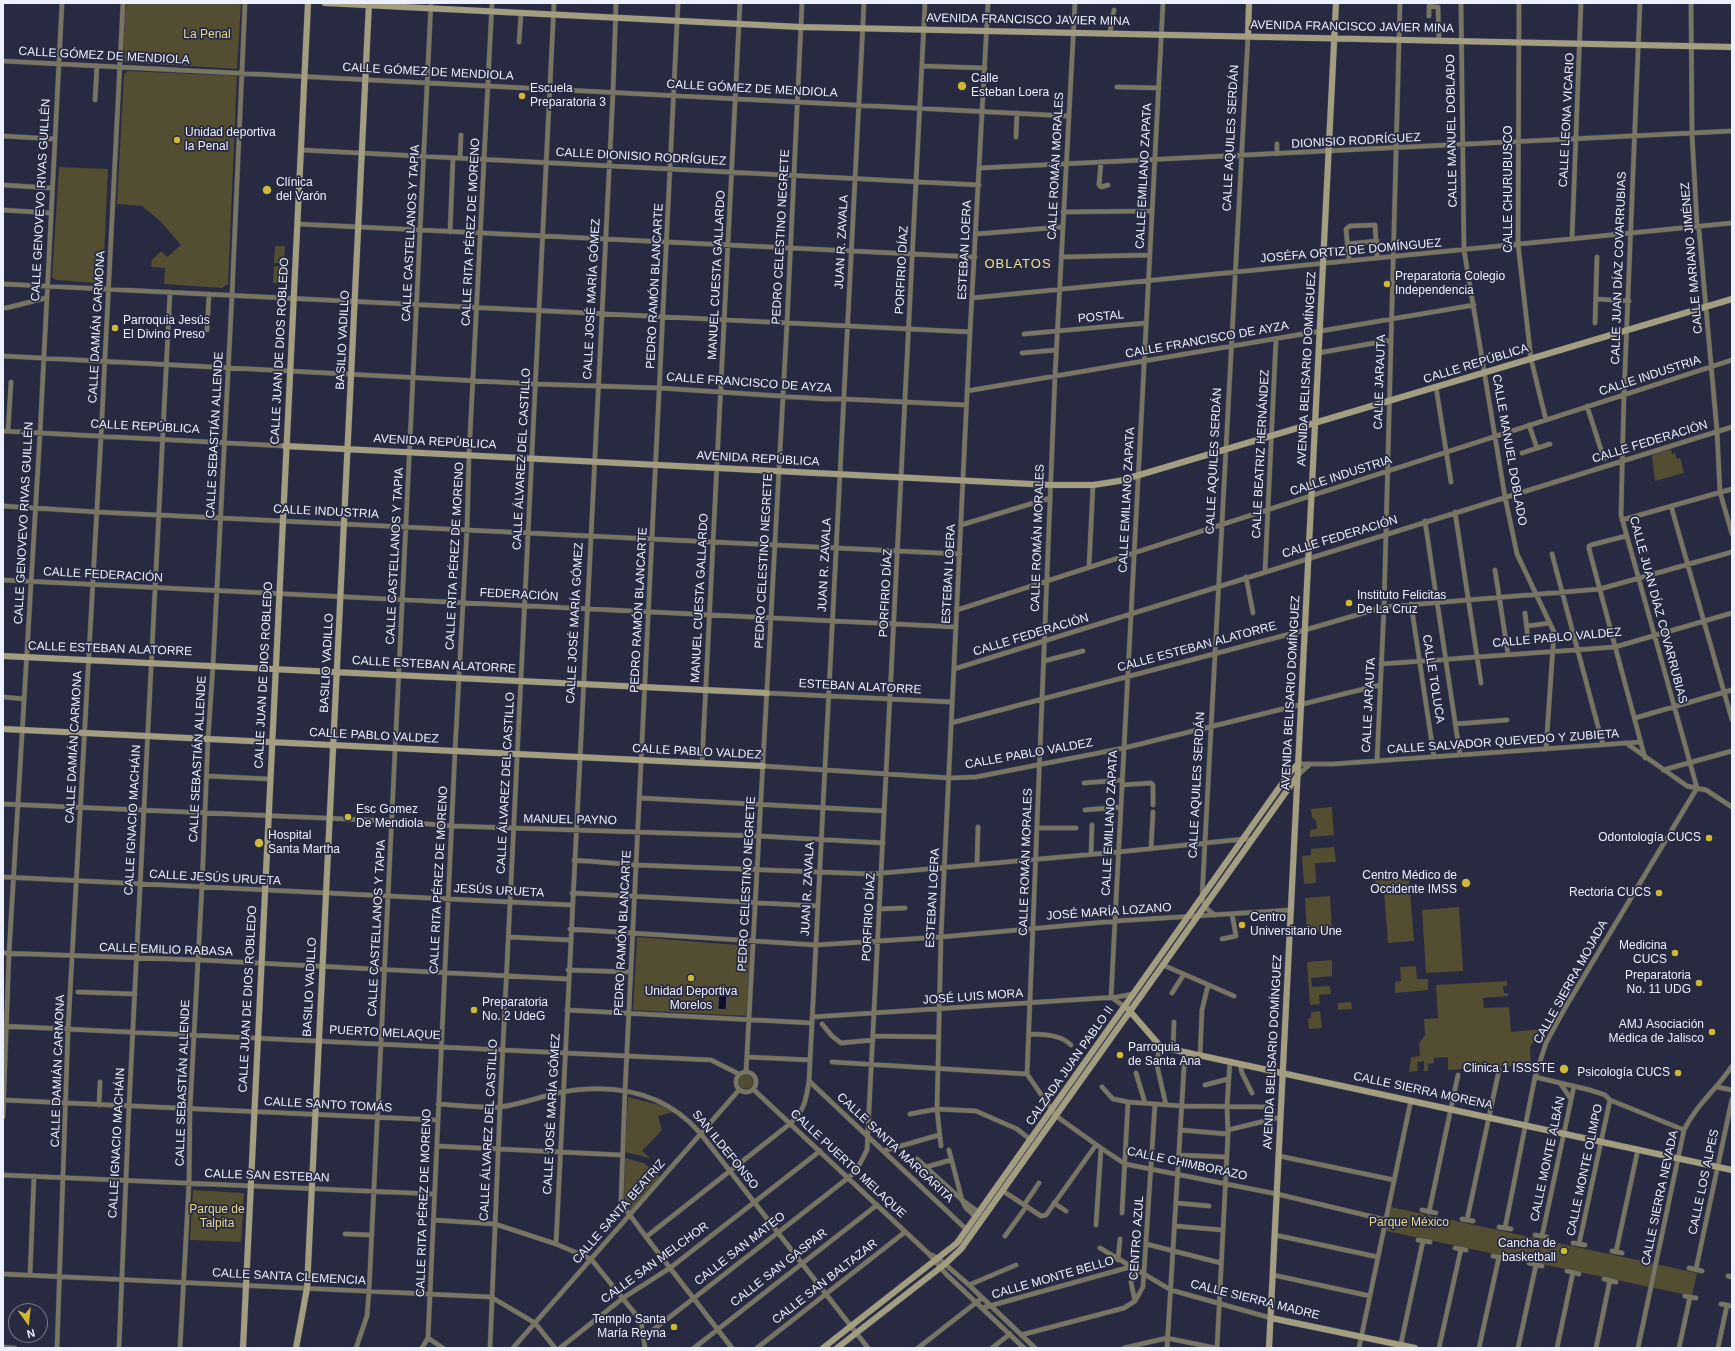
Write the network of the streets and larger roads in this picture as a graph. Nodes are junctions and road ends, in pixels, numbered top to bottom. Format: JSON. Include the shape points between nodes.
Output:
{"nodes":[{"id":1,"x":62,"y":3,"type":"edge"},
{"id":2,"x":123,"y":3,"type":"edge"},
{"id":3,"x":245,"y":3,"type":"edge"},
{"id":4,"x":308,"y":3,"type":"edge"},
{"id":5,"x":325,"y":3,"type":"edge"},
{"id":6,"x":492,"y":3,"type":"edge"},
{"id":7,"x":554,"y":3,"type":"edge"},
{"id":8,"x":616,"y":3,"type":"edge"},
{"id":9,"x":678,"y":3,"type":"edge"},
{"id":10,"x":740,"y":3,"type":"edge"},
{"id":11,"x":802,"y":3,"type":"edge"},
{"id":12,"x":864,"y":3,"type":"edge"},
{"id":13,"x":925,"y":3,"type":"edge"},
{"id":14,"x":988,"y":3,"type":"edge"},
{"id":15,"x":1075,"y":3,"type":"edge"},
{"id":16,"x":1163,"y":3,"type":"edge"},
{"id":17,"x":1249,"y":3,"type":"edge"},
{"id":18,"x":1336,"y":3,"type":"edge"},
{"id":19,"x":1400,"y":3,"type":"edge"},
{"id":20,"x":1461,"y":3,"type":"edge"},
{"id":21,"x":1519,"y":3,"type":"edge"},
{"id":22,"x":1581,"y":3,"type":"edge"},
{"id":23,"x":1640,"y":3,"type":"edge"},
{"id":24,"x":1691,"y":3,"type":"edge"},
{"id":25,"x":369,"y":4,"type":"edge"},
{"id":26,"x":431,"y":6,"type":"edge"},
{"id":27,"x":1114,"y":10,"type":"dead end"},
{"id":28,"x":492,"y":11,"type":"junction"},
{"id":29,"x":521,"y":13,"type":"junction"},
{"id":30,"x":553,"y":14,"type":"junction"},
{"id":31,"x":1429,"y":16,"type":"dead end"},
{"id":32,"x":615,"y":17,"type":"junction"},
{"id":33,"x":677,"y":20,"type":"junction"},
{"id":34,"x":739,"y":24,"type":"junction"},
{"id":35,"x":800,"y":26,"type":"junction"},
{"id":36,"x":863,"y":28,"type":"junction"},
{"id":37,"x":923,"y":29,"type":"junction"},
{"id":38,"x":986,"y":30,"type":"junction"},
{"id":39,"x":1073,"y":32,"type":"junction"},
{"id":40,"x":1110,"y":32,"type":"junction"},
{"id":41,"x":1161,"y":34,"type":"junction"},
{"id":42,"x":1248,"y":36,"type":"junction"},
{"id":43,"x":1334,"y":38,"type":"junction"},
{"id":44,"x":1398,"y":40,"type":"junction"},
{"id":45,"x":1439,"y":40,"type":"junction"},
{"id":46,"x":1461,"y":41,"type":"junction"},
{"id":47,"x":519,"y":42,"type":"dead end"},
{"id":48,"x":1519,"y":42,"type":"junction"},
{"id":49,"x":1580,"y":44,"type":"junction"},
{"id":50,"x":1638,"y":45,"type":"junction"},
{"id":51,"x":1691,"y":46,"type":"junction"},
{"id":52,"x":1732,"y":47,"type":"edge"},
{"id":53,"x":3,"y":61,"type":"edge"},
{"id":54,"x":58,"y":64,"type":"junction"},
{"id":55,"x":97,"y":66,"type":"junction"},
{"id":56,"x":922,"y":66,"type":"junction"},
{"id":57,"x":120,"y":67,"type":"junction"},
{"id":58,"x":985,"y":68,"type":"junction"},
{"id":59,"x":242,"y":73,"type":"junction"},
{"id":60,"x":304,"y":76,"type":"junction"},
{"id":61,"x":365,"y":79,"type":"junction"},
{"id":62,"x":427,"y":82,"type":"junction"},
{"id":63,"x":488,"y":86,"type":"junction"},
{"id":64,"x":1117,"y":87,"type":"dead end"},
{"id":65,"x":1159,"y":88,"type":"junction"},
{"id":66,"x":549,"y":89,"type":"junction"},
{"id":67,"x":613,"y":92,"type":"junction"},
{"id":68,"x":674,"y":95,"type":"junction"},
{"id":69,"x":736,"y":98,"type":"junction"},
{"id":70,"x":95,"y":100,"type":"dead end"},
{"id":71,"x":796,"y":101,"type":"junction"},
{"id":72,"x":859,"y":104,"type":"junction"},
{"id":73,"x":920,"y":107,"type":"junction"},
{"id":74,"x":982,"y":111,"type":"junction"},
{"id":75,"x":1017,"y":113,"type":"junction"},
{"id":76,"x":1068,"y":116,"type":"junction"},
{"id":77,"x":1732,"y":131,"type":"edge"},
{"id":78,"x":461,"y":134,"type":"dead end"},
{"id":79,"x":1692,"y":134,"type":"junction"},
{"id":80,"x":3,"y":136,"type":"edge"},
{"id":81,"x":1016,"y":137,"type":"dead end"},
{"id":82,"x":1635,"y":137,"type":"junction"},
{"id":83,"x":54,"y":139,"type":"junction"},
{"id":84,"x":1575,"y":140,"type":"junction"},
{"id":85,"x":1520,"y":143,"type":"junction"},
{"id":86,"x":1277,"y":144,"type":"dead end"},
{"id":87,"x":1462,"y":146,"type":"junction"},
{"id":88,"x":1396,"y":149,"type":"junction"},
{"id":89,"x":302,"y":150,"type":"junction"},
{"id":90,"x":1329,"y":152,"type":"junction"},
{"id":91,"x":363,"y":153,"type":"junction"},
{"id":92,"x":1277,"y":154,"type":"junction"},
{"id":93,"x":425,"y":156,"type":"junction"},
{"id":94,"x":1241,"y":156,"type":"junction"},
{"id":95,"x":453,"y":158,"type":"junction"},
{"id":96,"x":460,"y":158,"type":"junction"},
{"id":97,"x":486,"y":159,"type":"junction"},
{"id":98,"x":1155,"y":160,"type":"junction"},
{"id":99,"x":1101,"y":162,"type":"junction"},
{"id":100,"x":547,"y":163,"type":"junction"},
{"id":101,"x":1065,"y":164,"type":"junction"},
{"id":102,"x":609,"y":166,"type":"junction"},
{"id":103,"x":980,"y":168,"type":"junction"},
{"id":104,"x":671,"y":169,"type":"junction"},
{"id":105,"x":733,"y":172,"type":"junction"},
{"id":106,"x":794,"y":175,"type":"junction"},
{"id":107,"x":855,"y":179,"type":"junction"},
{"id":108,"x":917,"y":182,"type":"junction"},
{"id":109,"x":3,"y":185,"type":"edge"},
{"id":110,"x":979,"y":185,"type":"junction"},
{"id":111,"x":1108,"y":186,"type":"dead end"},
{"id":112,"x":52,"y":188,"type":"junction"},
{"id":113,"x":3,"y":210,"type":"edge"},
{"id":114,"x":1152,"y":211,"type":"junction"},
{"id":115,"x":1063,"y":212,"type":"junction"},
{"id":116,"x":50,"y":213,"type":"junction"},
{"id":117,"x":1732,"y":223,"type":"edge"},
{"id":118,"x":298,"y":224,"type":"junction"},
{"id":119,"x":360,"y":227,"type":"junction"},
{"id":120,"x":1698,"y":227,"type":"junction"},
{"id":121,"x":1062,"y":228,"type":"junction"},
{"id":122,"x":421,"y":230,"type":"junction"},
{"id":123,"x":450,"y":232,"type":"junction"},
{"id":124,"x":481,"y":233,"type":"junction"},
{"id":125,"x":1631,"y":233,"type":"junction"},
{"id":126,"x":976,"y":234,"type":"junction"},
{"id":127,"x":542,"y":236,"type":"junction"},
{"id":128,"x":605,"y":239,"type":"junction"},
{"id":129,"x":1572,"y":239,"type":"junction"},
{"id":130,"x":1377,"y":241,"type":"junction"},
{"id":131,"x":667,"y":242,"type":"junction"},
{"id":132,"x":1347,"y":244,"type":"junction"},
{"id":133,"x":1518,"y":244,"type":"junction"},
{"id":134,"x":728,"y":245,"type":"junction"},
{"id":135,"x":790,"y":248,"type":"junction"},
{"id":136,"x":1464,"y":250,"type":"junction"},
{"id":137,"x":852,"y":251,"type":"junction"},
{"id":138,"x":913,"y":254,"type":"junction"},
{"id":139,"x":1150,"y":255,"type":"junction"},
{"id":140,"x":975,"y":257,"type":"junction"},
{"id":141,"x":1061,"y":257,"type":"junction"},
{"id":142,"x":1394,"y":257,"type":"junction"},
{"id":143,"x":1597,"y":257,"type":"dead end"},
{"id":144,"x":1377,"y":258,"type":"junction"},
{"id":145,"x":1349,"y":261,"type":"junction"},
{"id":146,"x":1323,"y":263,"type":"junction"},
{"id":147,"x":1235,"y":272,"type":"junction"},
{"id":148,"x":1149,"y":280,"type":"junction"},
{"id":149,"x":3,"y":284,"type":"edge"},
{"id":150,"x":47,"y":286,"type":"junction"},
{"id":151,"x":108,"y":288,"type":"junction"},
{"id":152,"x":1060,"y":288,"type":"junction"},
{"id":153,"x":170,"y":292,"type":"junction"},
{"id":154,"x":209,"y":294,"type":"junction"},
{"id":155,"x":232,"y":295,"type":"junction"},
{"id":156,"x":46,"y":298,"type":"junction"},
{"id":157,"x":294,"y":298,"type":"junction"},
{"id":158,"x":972,"y":298,"type":"junction"},
{"id":159,"x":1596,"y":299,"type":"junction"},
{"id":160,"x":1732,"y":299,"type":"edge"},
{"id":161,"x":1629,"y":301,"type":"junction"},
{"id":162,"x":356,"y":302,"type":"junction"},
{"id":163,"x":417,"y":304,"type":"junction"},
{"id":164,"x":1474,"y":305,"type":"junction"},
{"id":165,"x":1706,"y":307,"type":"junction"},
{"id":166,"x":6,"y":308,"type":"dead end"},
{"id":167,"x":477,"y":308,"type":"junction"},
{"id":168,"x":538,"y":310,"type":"junction"},
{"id":169,"x":602,"y":314,"type":"junction"},
{"id":170,"x":664,"y":317,"type":"junction"},
{"id":171,"x":1392,"y":319,"type":"junction"},
{"id":172,"x":724,"y":320,"type":"junction"},
{"id":173,"x":1146,"y":323,"type":"junction"},
{"id":174,"x":1595,"y":323,"type":"dead end"},
{"id":175,"x":787,"y":324,"type":"junction"},
{"id":176,"x":848,"y":326,"type":"junction"},
{"id":177,"x":909,"y":329,"type":"junction"},
{"id":178,"x":1628,"y":329,"type":"junction"},
{"id":179,"x":207,"y":330,"type":"dead end"},
{"id":180,"x":1058,"y":331,"type":"junction"},
{"id":181,"x":1320,"y":331,"type":"junction"},
{"id":182,"x":970,"y":332,"type":"junction"},
{"id":183,"x":1024,"y":334,"type":"dead end"},
{"id":184,"x":1276,"y":338,"type":"junction"},
{"id":185,"x":1391,"y":340,"type":"junction"},
{"id":186,"x":1232,"y":346,"type":"junction"},
{"id":187,"x":1056,"y":350,"type":"junction"},
{"id":188,"x":1022,"y":353,"type":"dead end"},
{"id":189,"x":1318,"y":353,"type":"junction"},
{"id":190,"x":3,"y":356,"type":"edge"},
{"id":191,"x":43,"y":358,"type":"junction"},
{"id":192,"x":1531,"y":359,"type":"junction"},
{"id":193,"x":1732,"y":360,"type":"edge"},
{"id":194,"x":1144,"y":361,"type":"junction"},
{"id":195,"x":105,"y":362,"type":"junction"},
{"id":196,"x":166,"y":365,"type":"junction"},
{"id":197,"x":1712,"y":366,"type":"junction"},
{"id":198,"x":229,"y":368,"type":"junction"},
{"id":199,"x":290,"y":370,"type":"junction"},
{"id":200,"x":1485,"y":372,"type":"junction"},
{"id":201,"x":352,"y":374,"type":"junction"},
{"id":202,"x":1055,"y":376,"type":"junction"},
{"id":203,"x":414,"y":377,"type":"junction"},
{"id":204,"x":474,"y":380,"type":"junction"},
{"id":205,"x":11,"y":382,"type":"dead end"},
{"id":206,"x":536,"y":384,"type":"junction"},
{"id":207,"x":598,"y":386,"type":"junction"},
{"id":208,"x":1436,"y":387,"type":"junction"},
{"id":209,"x":660,"y":388,"type":"junction"},
{"id":210,"x":967,"y":391,"type":"junction"},
{"id":211,"x":720,"y":392,"type":"junction"},
{"id":212,"x":1624,"y":394,"type":"junction"},
{"id":213,"x":782,"y":395,"type":"junction"},
{"id":214,"x":844,"y":399,"type":"junction"},
{"id":215,"x":1389,"y":401,"type":"junction"},
{"id":216,"x":906,"y":402,"type":"junction"},
{"id":217,"x":966,"y":405,"type":"junction"},
{"id":218,"x":1587,"y":406,"type":"junction"},
{"id":219,"x":1546,"y":420,"type":"junction"},
{"id":220,"x":1314,"y":424,"type":"junction"},
{"id":221,"x":1529,"y":425,"type":"junction"},
{"id":222,"x":1732,"y":426,"type":"edge"},
{"id":223,"x":6,"y":431,"type":"edge"},
{"id":224,"x":1717,"y":431,"type":"junction"},
{"id":225,"x":40,"y":433,"type":"junction"},
{"id":226,"x":101,"y":436,"type":"junction"},
{"id":227,"x":1496,"y":436,"type":"junction"},
{"id":228,"x":1271,"y":437,"type":"junction"},
{"id":229,"x":162,"y":439,"type":"junction"},
{"id":230,"x":225,"y":442,"type":"junction"},
{"id":231,"x":1550,"y":444,"type":"dead end"},
{"id":232,"x":285,"y":446,"type":"junction"},
{"id":233,"x":1537,"y":448,"type":"junction"},
{"id":234,"x":348,"y":449,"type":"junction"},
{"id":235,"x":1226,"y":450,"type":"junction"},
{"id":236,"x":410,"y":452,"type":"junction"},
{"id":237,"x":1446,"y":452,"type":"junction"},
{"id":238,"x":1522,"y":453,"type":"dead end"},
{"id":239,"x":469,"y":455,"type":"junction"},
{"id":240,"x":532,"y":458,"type":"junction"},
{"id":241,"x":1604,"y":459,"type":"dead end"},
{"id":242,"x":1623,"y":460,"type":"junction"},
{"id":243,"x":594,"y":461,"type":"junction"},
{"id":244,"x":656,"y":465,"type":"junction"},
{"id":245,"x":717,"y":468,"type":"junction"},
{"id":246,"x":779,"y":470,"type":"junction"},
{"id":247,"x":1387,"y":471,"type":"junction"},
{"id":248,"x":840,"y":474,"type":"junction"},
{"id":249,"x":1138,"y":476,"type":"junction"},
{"id":250,"x":902,"y":477,"type":"junction"},
{"id":251,"x":964,"y":480,"type":"junction"},
{"id":252,"x":1452,"y":482,"type":"dead end"},
{"id":253,"x":1051,"y":485,"type":"junction"},
{"id":254,"x":1093,"y":485,"type":"junction"},
{"id":255,"x":1732,"y":489,"type":"edge"},
{"id":256,"x":1720,"y":492,"type":"junction"},
{"id":257,"x":1312,"y":496,"type":"junction"},
{"id":258,"x":1505,"y":497,"type":"junction"},
{"id":259,"x":1050,"y":498,"type":"junction"},
{"id":260,"x":3,"y":506,"type":"edge"},
{"id":261,"x":1671,"y":506,"type":"junction"},
{"id":262,"x":35,"y":507,"type":"junction"},
{"id":263,"x":1268,"y":510,"type":"junction"},
{"id":264,"x":97,"y":512,"type":"junction"},
{"id":265,"x":1455,"y":512,"type":"junction"},
{"id":266,"x":159,"y":514,"type":"junction"},
{"id":267,"x":221,"y":517,"type":"junction"},
{"id":268,"x":283,"y":520,"type":"junction"},
{"id":269,"x":1622,"y":520,"type":"junction"},
{"id":270,"x":1425,"y":522,"type":"junction"},
{"id":271,"x":345,"y":523,"type":"junction"},
{"id":272,"x":1222,"y":524,"type":"junction"},
{"id":273,"x":961,"y":525,"type":"junction"},
{"id":274,"x":406,"y":526,"type":"junction"},
{"id":275,"x":467,"y":529,"type":"junction"},
{"id":276,"x":528,"y":532,"type":"junction"},
{"id":277,"x":1385,"y":534,"type":"junction"},
{"id":278,"x":1732,"y":534,"type":"edge"},
{"id":279,"x":590,"y":535,"type":"junction"},
{"id":280,"x":1626,"y":536,"type":"junction"},
{"id":281,"x":652,"y":538,"type":"junction"},
{"id":282,"x":713,"y":542,"type":"junction"},
{"id":283,"x":775,"y":545,"type":"junction"},
{"id":284,"x":836,"y":548,"type":"junction"},
{"id":285,"x":898,"y":551,"type":"junction"},
{"id":286,"x":1732,"y":552,"type":"edge"},
{"id":287,"x":1134,"y":553,"type":"junction"},
{"id":288,"x":960,"y":554,"type":"junction"},
{"id":289,"x":1552,"y":554,"type":"dead end"},
{"id":290,"x":1309,"y":558,"type":"junction"},
{"id":291,"x":1687,"y":564,"type":"junction"},
{"id":292,"x":1089,"y":568,"type":"junction"},
{"id":293,"x":1494,"y":570,"type":"dead end"},
{"id":294,"x":1265,"y":571,"type":"junction"},
{"id":295,"x":1246,"y":578,"type":"junction"},
{"id":296,"x":1638,"y":578,"type":"junction"},
{"id":297,"x":3,"y":580,"type":"edge"},
{"id":298,"x":31,"y":581,"type":"junction"},
{"id":299,"x":1047,"y":581,"type":"junction"},
{"id":300,"x":93,"y":585,"type":"junction"},
{"id":301,"x":1219,"y":586,"type":"junction"},
{"id":302,"x":156,"y":588,"type":"junction"},
{"id":303,"x":177,"y":589,"type":"joint"},
{"id":304,"x":1600,"y":589,"type":"junction"},
{"id":305,"x":217,"y":590,"type":"junction"},
{"id":306,"x":1562,"y":592,"type":"junction"},
{"id":307,"x":279,"y":593,"type":"junction"},
{"id":308,"x":1535,"y":594,"type":"junction"},
{"id":309,"x":341,"y":596,"type":"junction"},
{"id":310,"x":1499,"y":597,"type":"junction"},
{"id":311,"x":403,"y":599,"type":"junction"},
{"id":312,"x":1468,"y":599,"type":"junction"},
{"id":313,"x":463,"y":602,"type":"junction"},
{"id":314,"x":1437,"y":602,"type":"junction"},
{"id":315,"x":1411,"y":604,"type":"junction"},
{"id":316,"x":524,"y":605,"type":"junction"},
{"id":317,"x":1384,"y":607,"type":"junction"},
{"id":318,"x":586,"y":608,"type":"junction"},
{"id":319,"x":957,"y":610,"type":"junction"},
{"id":320,"x":649,"y":612,"type":"junction"},
{"id":321,"x":1254,"y":613,"type":"dead end"},
{"id":322,"x":1525,"y":613,"type":"dead end"},
{"id":323,"x":1732,"y":613,"type":"edge"},
{"id":324,"x":1131,"y":614,"type":"junction"},
{"id":325,"x":710,"y":615,"type":"junction"},
{"id":326,"x":771,"y":618,"type":"junction"},
{"id":327,"x":833,"y":621,"type":"junction"},
{"id":328,"x":1704,"y":621,"type":"junction"},
{"id":329,"x":1550,"y":623,"type":"junction"},
{"id":330,"x":894,"y":624,"type":"junction"},
{"id":331,"x":1527,"y":626,"type":"junction"},
{"id":332,"x":956,"y":628,"type":"junction"},
{"id":333,"x":1305,"y":630,"type":"junction"},
{"id":334,"x":1654,"y":636,"type":"junction"},
{"id":335,"x":1528,"y":639,"type":"dead end"},
{"id":336,"x":1044,"y":641,"type":"junction"},
{"id":337,"x":1615,"y":647,"type":"junction"},
{"id":338,"x":1578,"y":649,"type":"junction"},
{"id":339,"x":1083,"y":651,"type":"dead end"},
{"id":340,"x":1552,"y":651,"type":"junction"},
{"id":341,"x":1215,"y":654,"type":"junction"},
{"id":342,"x":1508,"y":654,"type":"junction"},
{"id":343,"x":3,"y":656,"type":"edge"},
{"id":344,"x":1476,"y":656,"type":"junction"},
{"id":345,"x":27,"y":657,"type":"junction"},
{"id":346,"x":89,"y":659,"type":"junction"},
{"id":347,"x":1445,"y":659,"type":"junction"},
{"id":348,"x":1044,"y":661,"type":"junction"},
{"id":349,"x":1420,"y":661,"type":"junction"},
{"id":350,"x":152,"y":662,"type":"junction"},
{"id":351,"x":1381,"y":664,"type":"junction"},
{"id":352,"x":213,"y":665,"type":"junction"},
{"id":353,"x":276,"y":668,"type":"junction"},
{"id":354,"x":954,"y":669,"type":"junction"},
{"id":355,"x":337,"y":671,"type":"junction"},
{"id":356,"x":399,"y":674,"type":"junction"},
{"id":357,"x":1127,"y":677,"type":"junction"},
{"id":358,"x":458,"y":678,"type":"junction"},
{"id":359,"x":521,"y":680,"type":"junction"},
{"id":360,"x":1481,"y":683,"type":"dead end"},
{"id":361,"x":582,"y":684,"type":"junction"},
{"id":362,"x":1380,"y":685,"type":"junction"},
{"id":363,"x":645,"y":687,"type":"junction"},
{"id":364,"x":706,"y":690,"type":"junction"},
{"id":365,"x":1732,"y":690,"type":"edge"},
{"id":366,"x":767,"y":693,"type":"junction"},
{"id":367,"x":1724,"y":693,"type":"junction"},
{"id":368,"x":828,"y":696,"type":"junction"},
{"id":369,"x":3,"y":697,"type":"edge"},
{"id":370,"x":24,"y":699,"type":"junction"},
{"id":371,"x":890,"y":699,"type":"junction"},
{"id":372,"x":1042,"y":700,"type":"junction"},
{"id":373,"x":952,"y":702,"type":"junction"},
{"id":374,"x":1301,"y":704,"type":"junction"},
{"id":375,"x":1675,"y":707,"type":"junction"},
{"id":376,"x":1635,"y":718,"type":"junction"},
{"id":377,"x":1507,"y":720,"type":"dead end"},
{"id":378,"x":1732,"y":720,"type":"edge"},
{"id":379,"x":951,"y":724,"type":"junction"},
{"id":380,"x":1455,"y":724,"type":"junction"},
{"id":381,"x":1211,"y":726,"type":"junction"},
{"id":382,"x":3,"y":729,"type":"edge"},
{"id":383,"x":21,"y":730,"type":"junction"},
{"id":384,"x":85,"y":733,"type":"junction"},
{"id":385,"x":147,"y":736,"type":"junction"},
{"id":386,"x":208,"y":739,"type":"junction"},
{"id":387,"x":272,"y":742,"type":"junction"},
{"id":388,"x":1641,"y":742,"type":"junction"},
{"id":389,"x":1626,"y":743,"type":"junction"},
{"id":390,"x":334,"y":745,"type":"junction"},
{"id":391,"x":1603,"y":745,"type":"junction"},
{"id":392,"x":396,"y":748,"type":"junction"},
{"id":393,"x":1124,"y":748,"type":"junction"},
{"id":394,"x":1546,"y":749,"type":"junction"},
{"id":395,"x":1732,"y":750,"type":"edge"},
{"id":396,"x":455,"y":751,"type":"junction"},
{"id":397,"x":517,"y":754,"type":"junction"},
{"id":398,"x":1460,"y":755,"type":"junction"},
{"id":399,"x":579,"y":757,"type":"junction"},
{"id":400,"x":1434,"y":757,"type":"junction"},
{"id":401,"x":1645,"y":758,"type":"junction"},
{"id":402,"x":642,"y":760,"type":"junction"},
{"id":403,"x":1377,"y":761,"type":"junction"},
{"id":404,"x":1691,"y":762,"type":"junction"},
{"id":405,"x":702,"y":763,"type":"junction"},
{"id":406,"x":1298,"y":764,"type":"junction"},
{"id":407,"x":1039,"y":765,"type":"junction"},
{"id":408,"x":1309,"y":765,"type":"junction"},
{"id":409,"x":763,"y":766,"type":"junction"},
{"id":410,"x":825,"y":769,"type":"junction"},
{"id":411,"x":1664,"y":770,"type":"junction"},
{"id":412,"x":886,"y":773,"type":"junction"},
{"id":413,"x":1298,"y":775,"type":"junction"},
{"id":414,"x":207,"y":776,"type":"junction"},
{"id":415,"x":950,"y":778,"type":"junction"},
{"id":416,"x":270,"y":779,"type":"junction"},
{"id":417,"x":1084,"y":783,"type":"dead end"},
{"id":418,"x":1122,"y":783,"type":"junction"},
{"id":419,"x":1697,"y":788,"type":"junction"},
{"id":420,"x":640,"y":798,"type":"junction"},
{"id":421,"x":3,"y":804,"type":"edge"},
{"id":422,"x":17,"y":804,"type":"junction"},
{"id":423,"x":761,"y":804,"type":"junction"},
{"id":424,"x":1153,"y":805,"type":"dead end"},
{"id":425,"x":81,"y":807,"type":"junction"},
{"id":426,"x":822,"y":807,"type":"junction"},
{"id":427,"x":1121,"y":807,"type":"junction"},
{"id":428,"x":1732,"y":807,"type":"edge"},
{"id":429,"x":144,"y":810,"type":"junction"},
{"id":430,"x":1085,"y":810,"type":"dead end"},
{"id":431,"x":884,"y":811,"type":"junction"},
{"id":432,"x":1153,"y":812,"type":"dead end"},
{"id":433,"x":206,"y":813,"type":"junction"},
{"id":434,"x":268,"y":816,"type":"junction"},
{"id":435,"x":330,"y":818,"type":"junction"},
{"id":436,"x":392,"y":821,"type":"junction"},
{"id":437,"x":1092,"y":825,"type":"dead end"},
{"id":438,"x":452,"y":826,"type":"junction"},
{"id":439,"x":978,"y":827,"type":"dead end"},
{"id":440,"x":515,"y":828,"type":"junction"},
{"id":441,"x":1037,"y":828,"type":"junction"},
{"id":442,"x":1076,"y":828,"type":"dead end"},
{"id":443,"x":575,"y":829,"type":"junction"},
{"id":444,"x":638,"y":832,"type":"junction"},
{"id":445,"x":759,"y":836,"type":"junction"},
{"id":446,"x":1244,"y":839,"type":"junction"},
{"id":447,"x":821,"y":840,"type":"junction"},
{"id":448,"x":1251,"y":840,"type":"junction"},
{"id":449,"x":883,"y":843,"type":"junction"},
{"id":450,"x":1205,"y":843,"type":"junction"},
{"id":451,"x":1151,"y":849,"type":"junction"},
{"id":452,"x":1118,"y":852,"type":"junction"},
{"id":453,"x":1091,"y":854,"type":"junction"},
{"id":454,"x":1036,"y":859,"type":"junction"},
{"id":455,"x":574,"y":860,"type":"junction"},
{"id":456,"x":977,"y":864,"type":"junction"},
{"id":457,"x":636,"y":865,"type":"junction"},
{"id":458,"x":944,"y":868,"type":"junction"},
{"id":459,"x":757,"y":870,"type":"junction"},
{"id":460,"x":820,"y":873,"type":"junction"},
{"id":461,"x":881,"y":874,"type":"junction"},
{"id":462,"x":3,"y":878,"type":"edge"},
{"id":463,"x":14,"y":878,"type":"junction"},
{"id":464,"x":77,"y":881,"type":"junction"},
{"id":465,"x":140,"y":884,"type":"junction"},
{"id":466,"x":202,"y":886,"type":"junction"},
{"id":467,"x":265,"y":890,"type":"junction"},
{"id":468,"x":326,"y":893,"type":"junction"},
{"id":469,"x":572,"y":893,"type":"junction"},
{"id":470,"x":354,"y":894,"type":"joint"},
{"id":471,"x":388,"y":896,"type":"junction"},
{"id":472,"x":635,"y":897,"type":"junction"},
{"id":473,"x":1202,"y":898,"type":"junction"},
{"id":474,"x":448,"y":899,"type":"junction"},
{"id":475,"x":511,"y":902,"type":"junction"},
{"id":476,"x":755,"y":903,"type":"junction"},
{"id":477,"x":572,"y":905,"type":"junction"},
{"id":478,"x":818,"y":906,"type":"junction"},
{"id":479,"x":1205,"y":906,"type":"junction"},
{"id":480,"x":905,"y":908,"type":"dead end"},
{"id":481,"x":880,"y":909,"type":"junction"},
{"id":482,"x":1291,"y":910,"type":"junction"},
{"id":483,"x":1232,"y":914,"type":"junction"},
{"id":484,"x":1216,"y":915,"type":"junction"},
{"id":485,"x":1189,"y":916,"type":"junction"},
{"id":486,"x":1198,"y":916,"type":"junction"},
{"id":487,"x":1116,"y":921,"type":"junction"},
{"id":488,"x":1034,"y":927,"type":"junction"},
{"id":489,"x":570,"y":929,"type":"junction"},
{"id":490,"x":633,"y":933,"type":"junction"},
{"id":491,"x":509,"y":937,"type":"junction"},
{"id":492,"x":941,"y":937,"type":"junction"},
{"id":493,"x":1222,"y":939,"type":"dead end"},
{"id":494,"x":570,"y":940,"type":"junction"},
{"id":495,"x":878,"y":941,"type":"junction"},
{"id":496,"x":753,"y":942,"type":"junction"},
{"id":497,"x":816,"y":945,"type":"junction"},
{"id":498,"x":3,"y":953,"type":"edge"},
{"id":499,"x":9,"y":953,"type":"junction"},
{"id":500,"x":72,"y":956,"type":"junction"},
{"id":501,"x":137,"y":958,"type":"junction"},
{"id":502,"x":198,"y":960,"type":"junction"},
{"id":503,"x":261,"y":964,"type":"junction"},
{"id":504,"x":1163,"y":965,"type":"junction"},
{"id":505,"x":322,"y":967,"type":"junction"},
{"id":506,"x":385,"y":970,"type":"junction"},
{"id":507,"x":568,"y":970,"type":"junction"},
{"id":508,"x":631,"y":972,"type":"junction"},
{"id":509,"x":444,"y":973,"type":"junction"},
{"id":510,"x":1184,"y":974,"type":"junction"},
{"id":511,"x":507,"y":976,"type":"junction"},
{"id":512,"x":568,"y":979,"type":"junction"},
{"id":513,"x":1208,"y":985,"type":"junction"},
{"id":514,"x":78,"y":992,"type":"dead end"},
{"id":515,"x":1135,"y":993,"type":"junction"},
{"id":516,"x":1172,"y":993,"type":"dead end"},
{"id":517,"x":135,"y":994,"type":"junction"},
{"id":518,"x":1234,"y":996,"type":"dead end"},
{"id":519,"x":1111,"y":997,"type":"junction"},
{"id":520,"x":1015,"y":998,"type":"dead end"},
{"id":521,"x":1031,"y":1003,"type":"junction"},
{"id":522,"x":1015,"y":1004,"type":"junction"},
{"id":523,"x":939,"y":1009,"type":"junction"},
{"id":524,"x":1127,"y":1009,"type":"junction"},
{"id":525,"x":566,"y":1010,"type":"junction"},
{"id":526,"x":629,"y":1013,"type":"junction"},
{"id":527,"x":874,"y":1014,"type":"junction"},
{"id":528,"x":812,"y":1017,"type":"junction"},
{"id":529,"x":750,"y":1020,"type":"junction"},
{"id":530,"x":1174,"y":1022,"type":"dead end"},
{"id":531,"x":812,"y":1023,"type":"junction"},
{"id":532,"x":822,"y":1024,"type":"dead end"},
{"id":533,"x":4,"y":1026,"type":"edge"},
{"id":534,"x":68,"y":1030,"type":"junction"},
{"id":535,"x":133,"y":1033,"type":"junction"},
{"id":536,"x":1029,"y":1034,"type":"junction"},
{"id":537,"x":194,"y":1035,"type":"junction"},
{"id":538,"x":939,"y":1036,"type":"junction"},
{"id":539,"x":258,"y":1037,"type":"junction"},
{"id":540,"x":873,"y":1038,"type":"junction"},
{"id":541,"x":319,"y":1040,"type":"junction"},
{"id":542,"x":381,"y":1043,"type":"junction"},
{"id":543,"x":1071,"y":1045,"type":"dead end"},
{"id":544,"x":440,"y":1046,"type":"junction"},
{"id":545,"x":1161,"y":1047,"type":"junction"},
{"id":546,"x":503,"y":1049,"type":"junction"},
{"id":547,"x":1173,"y":1049,"type":"junction"},
{"id":548,"x":564,"y":1052,"type":"junction"},
{"id":549,"x":1185,"y":1052,"type":"junction"},
{"id":550,"x":627,"y":1055,"type":"junction"},
{"id":551,"x":1200,"y":1055,"type":"junction"},
{"id":552,"x":748,"y":1058,"type":"junction"},
{"id":553,"x":1089,"y":1059,"type":"junction"},
{"id":554,"x":810,"y":1060,"type":"junction"},
{"id":555,"x":1230,"y":1061,"type":"junction"},
{"id":556,"x":832,"y":1062,"type":"dead end"},
{"id":557,"x":4,"y":1063,"type":"edge"},
{"id":558,"x":1240,"y":1064,"type":"junction"},
{"id":559,"x":872,"y":1065,"type":"junction"},
{"id":560,"x":1092,"y":1065,"type":"junction"},
{"id":561,"x":1732,"y":1066,"type":"edge"},
{"id":562,"x":938,"y":1068,"type":"junction"},
{"id":563,"x":1499,"y":1070,"type":"dead end"},
{"id":564,"x":746,"y":1072,"type":"junction"},
{"id":565,"x":1136,"y":1073,"type":"dead end"},
{"id":566,"x":1283,"y":1073,"type":"junction"},
{"id":567,"x":739,"y":1074,"type":"junction"},
{"id":568,"x":1027,"y":1074,"type":"junction"},
{"id":569,"x":1458,"y":1075,"type":"dead end"},
{"id":570,"x":1535,"y":1077,"type":"junction"},
{"id":571,"x":1228,"y":1079,"type":"junction"},
{"id":572,"x":809,"y":1081,"type":"junction"},
{"id":573,"x":100,"y":1082,"type":"dead end"},
{"id":574,"x":1560,"y":1083,"type":"junction"},
{"id":575,"x":1205,"y":1085,"type":"dead end"},
{"id":576,"x":1574,"y":1086,"type":"junction"},
{"id":577,"x":1102,"y":1087,"type":"dead end"},
{"id":578,"x":1717,"y":1087,"type":"junction"},
{"id":579,"x":753,"y":1089,"type":"junction"},
{"id":580,"x":739,"y":1090,"type":"junction"},
{"id":581,"x":1732,"y":1090,"type":"edge"},
{"id":582,"x":624,"y":1091,"type":"junction"},
{"id":583,"x":562,"y":1092,"type":"junction"},
{"id":584,"x":1252,"y":1093,"type":"dead end"},
{"id":585,"x":1571,"y":1099,"type":"junction"},
{"id":586,"x":1732,"y":1099,"type":"edge"},
{"id":587,"x":3,"y":1100,"type":"edge"},
{"id":588,"x":1411,"y":1100,"type":"junction"},
{"id":589,"x":1610,"y":1100,"type":"junction"},
{"id":590,"x":1128,"y":1102,"type":"junction"},
{"id":591,"x":66,"y":1103,"type":"junction"},
{"id":592,"x":1144,"y":1103,"type":"junction"},
{"id":593,"x":438,"y":1104,"type":"junction"},
{"id":594,"x":1155,"y":1104,"type":"junction"},
{"id":595,"x":99,"y":1105,"type":"junction"},
{"id":596,"x":1166,"y":1105,"type":"junction"},
{"id":597,"x":128,"y":1106,"type":"junction"},
{"id":598,"x":1182,"y":1106,"type":"junction"},
{"id":599,"x":1227,"y":1106,"type":"junction"},
{"id":600,"x":500,"y":1107,"type":"junction"},
{"id":601,"x":1271,"y":1107,"type":"dead end"},
{"id":602,"x":190,"y":1109,"type":"junction"},
{"id":603,"x":937,"y":1109,"type":"junction"},
{"id":604,"x":1451,"y":1109,"type":"junction"},
{"id":605,"x":254,"y":1112,"type":"junction"},
{"id":606,"x":1054,"y":1113,"type":"junction"},
{"id":607,"x":910,"y":1114,"type":"dead end"},
{"id":608,"x":315,"y":1115,"type":"junction"},
{"id":609,"x":3,"y":1117,"type":"edge"},
{"id":610,"x":1281,"y":1117,"type":"junction"},
{"id":611,"x":1489,"y":1117,"type":"junction"},
{"id":612,"x":377,"y":1118,"type":"junction"},
{"id":613,"x":437,"y":1120,"type":"junction"},
{"id":614,"x":791,"y":1123,"type":"junction"},
{"id":615,"x":1527,"y":1125,"type":"junction"},
{"id":616,"x":1180,"y":1130,"type":"junction"},
{"id":617,"x":1684,"y":1130,"type":"junction"},
{"id":618,"x":1228,"y":1132,"type":"junction"},
{"id":619,"x":1563,"y":1133,"type":"junction"},
{"id":620,"x":701,"y":1134,"type":"junction"},
{"id":621,"x":940,"y":1135,"type":"junction"},
{"id":622,"x":868,"y":1137,"type":"junction"},
{"id":623,"x":1031,"y":1140,"type":"junction"},
{"id":624,"x":1601,"y":1141,"type":"junction"},
{"id":625,"x":437,"y":1146,"type":"junction"},
{"id":626,"x":941,"y":1146,"type":"dead end"},
{"id":627,"x":1098,"y":1147,"type":"junction"},
{"id":628,"x":499,"y":1148,"type":"junction"},
{"id":629,"x":1638,"y":1149,"type":"junction"},
{"id":630,"x":949,"y":1150,"type":"dead end"},
{"id":631,"x":560,"y":1151,"type":"junction"},
{"id":632,"x":820,"y":1151,"type":"junction"},
{"id":633,"x":883,"y":1151,"type":"junction"},
{"id":634,"x":622,"y":1155,"type":"junction"},
{"id":635,"x":1179,"y":1155,"type":"junction"},
{"id":636,"x":1279,"y":1156,"type":"junction"},
{"id":637,"x":1226,"y":1157,"type":"junction"},
{"id":638,"x":1677,"y":1158,"type":"junction"},
{"id":639,"x":917,"y":1159,"type":"dead end"},
{"id":640,"x":951,"y":1160,"type":"junction"},
{"id":641,"x":1125,"y":1164,"type":"junction"},
{"id":642,"x":926,"y":1167,"type":"junction"},
{"id":643,"x":1717,"y":1167,"type":"junction"},
{"id":644,"x":1152,"y":1169,"type":"junction"},
{"id":645,"x":1732,"y":1170,"type":"edge"},
{"id":646,"x":729,"y":1171,"type":"junction"},
{"id":647,"x":3,"y":1174,"type":"edge"},
{"id":648,"x":1177,"y":1174,"type":"junction"},
{"id":649,"x":34,"y":1176,"type":"junction"},
{"id":650,"x":64,"y":1177,"type":"junction"},
{"id":651,"x":848,"y":1178,"type":"junction"},
{"id":652,"x":125,"y":1180,"type":"junction"},
{"id":653,"x":1394,"y":1180,"type":"junction"},
{"id":654,"x":189,"y":1183,"type":"junction"},
{"id":655,"x":1039,"y":1183,"type":"dead end"},
{"id":656,"x":1225,"y":1184,"type":"junction"},
{"id":657,"x":251,"y":1186,"type":"junction"},
{"id":658,"x":1004,"y":1186,"type":"junction"},
{"id":659,"x":311,"y":1188,"type":"junction"},
{"id":660,"x":374,"y":1191,"type":"junction"},
{"id":661,"x":434,"y":1194,"type":"junction"},
{"id":662,"x":1277,"y":1194,"type":"junction"},
{"id":663,"x":962,"y":1200,"type":"junction"},
{"id":664,"x":754,"y":1202,"type":"junction"},
{"id":665,"x":1054,"y":1203,"type":"junction"},
{"id":666,"x":1176,"y":1203,"type":"junction"},
{"id":667,"x":877,"y":1205,"type":"junction"},
{"id":668,"x":1025,"y":1206,"type":"junction"},
{"id":669,"x":1209,"y":1206,"type":"dead end"},
{"id":670,"x":1422,"y":1210,"type":"dead end"},
{"id":671,"x":1066,"y":1211,"type":"dead end"},
{"id":672,"x":1429,"y":1212,"type":"junction"},
{"id":673,"x":1122,"y":1213,"type":"dead end"},
{"id":674,"x":1436,"y":1213,"type":"dead end"},
{"id":675,"x":630,"y":1215,"type":"junction"},
{"id":676,"x":978,"y":1215,"type":"junction"},
{"id":677,"x":433,"y":1220,"type":"junction"},
{"id":678,"x":1386,"y":1220,"type":"junction"},
{"id":679,"x":1473,"y":1221,"type":"dead end"},
{"id":680,"x":495,"y":1224,"type":"junction"},
{"id":681,"x":1096,"y":1225,"type":"dead end"},
{"id":682,"x":1175,"y":1226,"type":"junction"},
{"id":683,"x":1511,"y":1229,"type":"dead end"},
{"id":684,"x":967,"y":1230,"type":"junction"},
{"id":685,"x":1222,"y":1230,"type":"junction"},
{"id":686,"x":777,"y":1232,"type":"junction"},
{"id":687,"x":905,"y":1232,"type":"junction"},
{"id":688,"x":345,"y":1234,"type":"dead end"},
{"id":689,"x":372,"y":1235,"type":"junction"},
{"id":690,"x":1275,"y":1235,"type":"junction"},
{"id":691,"x":1535,"y":1235,"type":"dead end"},
{"id":692,"x":1005,"y":1236,"type":"dead end"},
{"id":693,"x":1542,"y":1236,"type":"junction"},
{"id":694,"x":646,"y":1237,"type":"junction"},
{"id":695,"x":1547,"y":1237,"type":"dead end"},
{"id":696,"x":1120,"y":1239,"type":"dead end"},
{"id":697,"x":1430,"y":1242,"type":"dead end"},
{"id":698,"x":1573,"y":1243,"type":"dead end"},
{"id":699,"x":556,"y":1244,"type":"junction"},
{"id":700,"x":1146,"y":1244,"type":"junction"},
{"id":701,"x":1579,"y":1244,"type":"junction"},
{"id":702,"x":1585,"y":1245,"type":"dead end"},
{"id":703,"x":1100,"y":1248,"type":"dead end"},
{"id":704,"x":1454,"y":1248,"type":"dead end"},
{"id":705,"x":1461,"y":1249,"type":"junction"},
{"id":706,"x":1466,"y":1250,"type":"dead end"},
{"id":707,"x":1174,"y":1251,"type":"junction"},
{"id":708,"x":1622,"y":1253,"type":"dead end"},
{"id":709,"x":1378,"y":1257,"type":"junction"},
{"id":710,"x":1505,"y":1258,"type":"dead end"},
{"id":711,"x":591,"y":1260,"type":"junction"},
{"id":712,"x":936,"y":1260,"type":"junction"},
{"id":713,"x":1118,"y":1260,"type":"junction"},
{"id":714,"x":801,"y":1263,"type":"junction"},
{"id":715,"x":1221,"y":1263,"type":"junction"},
{"id":716,"x":1529,"y":1263,"type":"dead end"},
{"id":717,"x":1016,"y":1265,"type":"dead end"},
{"id":718,"x":1536,"y":1265,"type":"junction"},
{"id":719,"x":943,"y":1266,"type":"junction"},
{"id":720,"x":1542,"y":1266,"type":"dead end"},
{"id":721,"x":1130,"y":1267,"type":"junction"},
{"id":722,"x":670,"y":1268,"type":"junction"},
{"id":723,"x":1689,"y":1268,"type":"dead end"},
{"id":724,"x":1696,"y":1269,"type":"junction"},
{"id":725,"x":1702,"y":1270,"type":"dead end"},
{"id":726,"x":1137,"y":1271,"type":"junction"},
{"id":727,"x":1567,"y":1271,"type":"dead end"},
{"id":728,"x":1573,"y":1272,"type":"junction"},
{"id":729,"x":3,"y":1274,"type":"edge"},
{"id":730,"x":1578,"y":1274,"type":"dead end"},
{"id":731,"x":30,"y":1275,"type":"junction"},
{"id":732,"x":1144,"y":1275,"type":"junction"},
{"id":733,"x":1273,"y":1275,"type":"junction"},
{"id":734,"x":60,"y":1277,"type":"junction"},
{"id":735,"x":122,"y":1279,"type":"junction"},
{"id":736,"x":1604,"y":1279,"type":"dead end"},
{"id":737,"x":1610,"y":1280,"type":"junction"},
{"id":738,"x":184,"y":1282,"type":"junction"},
{"id":739,"x":1616,"y":1282,"type":"dead end"},
{"id":740,"x":245,"y":1285,"type":"junction"},
{"id":741,"x":969,"y":1285,"type":"junction"},
{"id":742,"x":307,"y":1288,"type":"junction"},
{"id":743,"x":1171,"y":1290,"type":"junction"},
{"id":744,"x":369,"y":1291,"type":"junction"},
{"id":745,"x":430,"y":1294,"type":"junction"},
{"id":746,"x":825,"y":1294,"type":"junction"},
{"id":747,"x":1370,"y":1296,"type":"junction"},
{"id":748,"x":492,"y":1297,"type":"junction"},
{"id":749,"x":623,"y":1298,"type":"junction"},
{"id":750,"x":694,"y":1298,"type":"junction"},
{"id":751,"x":982,"y":1298,"type":"junction"},
{"id":752,"x":1696,"y":1298,"type":"dead end"},
{"id":753,"x":1135,"y":1301,"type":"junction"},
{"id":754,"x":976,"y":1302,"type":"junction"},
{"id":755,"x":1220,"y":1304,"type":"junction"},
{"id":756,"x":1721,"y":1304,"type":"dead end"},
{"id":757,"x":1729,"y":1305,"type":"edge"},
{"id":758,"x":990,"y":1306,"type":"junction"},
{"id":759,"x":982,"y":1308,"type":"junction"},
{"id":760,"x":1271,"y":1318,"type":"junction"},
{"id":761,"x":534,"y":1323,"type":"junction"},
{"id":762,"x":851,"y":1326,"type":"junction"},
{"id":763,"x":718,"y":1329,"type":"junction"},
{"id":764,"x":856,"y":1333,"type":"junction"},
{"id":765,"x":1010,"y":1334,"type":"junction"},
{"id":766,"x":1021,"y":1335,"type":"junction"},
{"id":767,"x":644,"y":1337,"type":"junction"},
{"id":768,"x":1361,"y":1337,"type":"junction"},
{"id":769,"x":428,"y":1338,"type":"junction"},
{"id":770,"x":1167,"y":1338,"type":"junction"},
{"id":771,"x":1401,"y":1346,"type":"edge"},
{"id":772,"x":3,"y":1347,"type":"edge"},
{"id":773,"x":15,"y":1348,"type":"edge"},
{"id":774,"x":57,"y":1348,"type":"edge"},
{"id":775,"x":119,"y":1348,"type":"edge"},
{"id":776,"x":180,"y":1348,"type":"edge"},
{"id":777,"x":243,"y":1348,"type":"edge"},
{"id":778,"x":296,"y":1348,"type":"edge"},
{"id":779,"x":356,"y":1348,"type":"edge"},
{"id":780,"x":422,"y":1348,"type":"edge"},
{"id":781,"x":443,"y":1348,"type":"edge"},
{"id":782,"x":490,"y":1348,"type":"edge"},
{"id":783,"x":513,"y":1348,"type":"edge"},
{"id":784,"x":555,"y":1348,"type":"edge"},
{"id":785,"x":560,"y":1348,"type":"edge"},
{"id":786,"x":644,"y":1348,"type":"edge"},
{"id":787,"x":694,"y":1348,"type":"edge"},
{"id":788,"x":732,"y":1348,"type":"edge"},
{"id":789,"x":757,"y":1348,"type":"edge"},
{"id":790,"x":823,"y":1348,"type":"edge"},
{"id":791,"x":837,"y":1348,"type":"edge"},
{"id":792,"x":868,"y":1348,"type":"edge"},
{"id":793,"x":918,"y":1348,"type":"edge"},
{"id":794,"x":992,"y":1348,"type":"edge"},
{"id":795,"x":1024,"y":1348,"type":"edge"},
{"id":796,"x":1035,"y":1348,"type":"edge"},
{"id":797,"x":1124,"y":1348,"type":"edge"},
{"id":798,"x":1167,"y":1348,"type":"edge"},
{"id":799,"x":1216,"y":1348,"type":"edge"},
{"id":800,"x":1270,"y":1348,"type":"edge"},
{"id":801,"x":1359,"y":1348,"type":"edge"},
{"id":802,"x":1415,"y":1348,"type":"edge"},
{"id":803,"x":1440,"y":1348,"type":"edge"},
{"id":804,"x":1479,"y":1348,"type":"edge"},
{"id":805,"x":1518,"y":1348,"type":"edge"},
{"id":806,"x":1557,"y":1348,"type":"edge"},
{"id":807,"x":1596,"y":1348,"type":"edge"},
{"id":808,"x":1638,"y":1348,"type":"edge"},
{"id":809,"x":1679,"y":1348,"type":"edge"},
{"id":810,"x":1718,"y":1348,"type":"edge"}],
"edges":[{"from":1,"to":54,"type":"street","name":"CALLE GENOVEVO RIVAS GUILLÉN"},
{"from":2,"to":57,"type":"street","name":"CALLE DAMIÁN CARMONA"},
{"from":3,"to":59,"type":"street","name":"CALLE SEBASTIÁN ALLENDE"},
{"from":4,"to":60,"type":"street","name":"CALLE JUAN DE DIOS ROBLEDO"},
{"from":5,"to":25,"type":"street","name":"AVENIDA FRANCISCO JAVIER MINA"},
{"from":6,"to":28,"type":"street","name":"CALLE RITA PÉREZ DE MORENO"},
{"from":7,"to":30,"type":"street","name":"CALLE ÁLVAREZ DEL CASTILLO"},
{"from":8,"to":32,"type":"street","name":"CALLE JOSÉ MARÍA GÓMEZ"},
{"from":9,"to":33,"type":"street","name":"PEDRO RAMÓN BLANCARTE"},
{"from":10,"to":34,"type":"street","name":"MANUEL CUESTA GALLARDO"},
{"from":11,"to":35,"type":"street","name":"PEDRO CELESTINO NEGRETE"},
{"from":12,"to":36,"type":"street","name":"JUAN R. ZAVALA"},
{"from":13,"to":37,"type":"street","name":"PORFIRIO DÍAZ"},
{"from":14,"to":38,"type":"street","name":"ESTEBAN LOERA"},
{"from":15,"to":39,"type":"street","name":"CALLE ROMÁN MORALES"},
{"from":16,"to":41,"type":"street","name":"CALLE EMILIANO ZAPATA"},
{"from":17,"to":42,"type":"street","name":"CALLE AQUILES SERDÁN"},
{"from":18,"to":43,"type":"street","name":"AVENIDA BELISARIO DOMÍNGUEZ"},
{"from":19,"to":44,"type":"street","name":"CALLE JARAUTA"},
{"from":20,"to":46,"type":"street","name":"CALLE MANUEL DOBLADO"},
{"from":21,"to":48,"type":"street","name":"CALLE CHURUBUSCO"},
{"from":22,"to":49,"type":"street","name":"CALLE LEONA VICARIO"},
{"from":23,"to":50,"type":"street","name":"CALLE JUAN DÍAZ COVARRUBIAS"},
{"from":24,"to":51,"type":"street","name":"CALLE MARIANO JIMÉNEZ"},
{"from":25,"to":26,"type":"street","name":"AVENIDA FRANCISCO JAVIER MINA"},
{"from":25,"to":61,"type":"street","name":"BASILIO VADILLO"},
{"from":26,"to":28,"type":"street","name":"AVENIDA FRANCISCO JAVIER MINA"},
{"from":26,"to":62,"type":"street","name":"CALLE CASTELLANOS Y TAPIA"},
{"from":27,"to":40,"type":"street"},
{"from":28,"to":29,"type":"street","name":"AVENIDA FRANCISCO JAVIER MINA"},
{"from":28,"to":63,"type":"street","name":"CALLE RITA PÉREZ DE MORENO"},
{"from":29,"to":30,"type":"street","name":"AVENIDA FRANCISCO JAVIER MINA"},
{"from":29,"to":47,"type":"street"},
{"from":30,"to":32,"type":"street","name":"AVENIDA FRANCISCO JAVIER MINA"},
{"from":30,"to":66,"type":"street","name":"CALLE ÁLVAREZ DEL CASTILLO"},
{"from":31,"to":45,"type":"street","via":[[1429,6],[1438,7]]},
{"from":32,"to":33,"type":"street","name":"AVENIDA FRANCISCO JAVIER MINA"},
{"from":32,"to":67,"type":"street","name":"CALLE JOSÉ MARÍA GÓMEZ"},
{"from":33,"to":34,"type":"street","name":"AVENIDA FRANCISCO JAVIER MINA"},
{"from":33,"to":68,"type":"street","name":"PEDRO RAMÓN BLANCARTE"},
{"from":34,"to":35,"type":"street","name":"AVENIDA FRANCISCO JAVIER MINA"},
{"from":34,"to":69,"type":"street","name":"MANUEL CUESTA GALLARDO"},
{"from":35,"to":36,"type":"street","name":"AVENIDA FRANCISCO JAVIER MINA"},
{"from":35,"to":71,"type":"street","name":"PEDRO CELESTINO NEGRETE"},
{"from":36,"to":37,"type":"street","name":"AVENIDA FRANCISCO JAVIER MINA"},
{"from":36,"to":72,"type":"street","name":"JUAN R. ZAVALA"},
{"from":37,"to":38,"type":"street","name":"AVENIDA FRANCISCO JAVIER MINA"},
{"from":37,"to":56,"type":"street","name":"PORFIRIO DÍAZ"},
{"from":38,"to":39,"type":"street","name":"AVENIDA FRANCISCO JAVIER MINA"},
{"from":38,"to":58,"type":"street","name":"ESTEBAN LOERA"},
{"from":39,"to":40,"type":"street","name":"AVENIDA FRANCISCO JAVIER MINA"},
{"from":39,"to":76,"type":"street","name":"CALLE ROMÁN MORALES"},
{"from":40,"to":41,"type":"street","name":"AVENIDA FRANCISCO JAVIER MINA"},
{"from":41,"to":42,"type":"street","name":"AVENIDA FRANCISCO JAVIER MINA"},
{"from":41,"to":65,"type":"street","name":"CALLE EMILIANO ZAPATA"},
{"from":42,"to":43,"type":"street","name":"AVENIDA FRANCISCO JAVIER MINA"},
{"from":42,"to":94,"type":"street","name":"CALLE AQUILES SERDÁN"},
{"from":43,"to":44,"type":"street","name":"AVENIDA FRANCISCO JAVIER MINA"},
{"from":43,"to":90,"type":"street","name":"AVENIDA BELISARIO DOMÍNGUEZ"},
{"from":44,"to":45,"type":"street","name":"AVENIDA FRANCISCO JAVIER MINA"},
{"from":44,"to":88,"type":"street","name":"CALLE JARAUTA"},
{"from":45,"to":46,"type":"street","name":"AVENIDA FRANCISCO JAVIER MINA"},
{"from":46,"to":48,"type":"street","name":"AVENIDA FRANCISCO JAVIER MINA"},
{"from":46,"to":87,"type":"street","name":"CALLE MANUEL DOBLADO"},
{"from":48,"to":49,"type":"street","name":"AVENIDA FRANCISCO JAVIER MINA"},
{"from":48,"to":85,"type":"street","name":"CALLE CHURUBUSCO"},
{"from":49,"to":50,"type":"street","name":"AVENIDA FRANCISCO JAVIER MINA"},
{"from":49,"to":84,"type":"street","name":"CALLE LEONA VICARIO"},
{"from":50,"to":51,"type":"street","name":"AVENIDA FRANCISCO JAVIER MINA"},
{"from":50,"to":82,"type":"street","name":"CALLE JUAN DÍAZ COVARRUBIAS"},
{"from":51,"to":52,"type":"street","name":"AVENIDA FRANCISCO JAVIER MINA"},
{"from":51,"to":79,"type":"street","name":"CALLE MARIANO JIMÉNEZ"},
{"from":53,"to":54,"type":"street","name":"CALLE GÓMEZ DE MENDIOLA"},
{"from":54,"to":55,"type":"street","name":"CALLE GÓMEZ DE MENDIOLA"},
{"from":54,"to":83,"type":"street","name":"CALLE GENOVEVO RIVAS GUILLÉN"},
{"from":55,"to":57,"type":"street","name":"CALLE GÓMEZ DE MENDIOLA"},
{"from":55,"to":70,"type":"street"},
{"from":56,"to":58,"type":"street"},
{"from":56,"to":73,"type":"street","name":"PORFIRIO DÍAZ"},
{"from":57,"to":59,"type":"street","name":"CALLE GÓMEZ DE MENDIOLA"},
{"from":57,"to":151,"type":"street","name":"CALLE DAMIÁN CARMONA"},
{"from":58,"to":74,"type":"street","name":"ESTEBAN LOERA"},
{"from":59,"to":60,"type":"street","name":"CALLE GÓMEZ DE MENDIOLA"},
{"from":59,"to":155,"type":"street","name":"CALLE SEBASTIÁN ALLENDE"},
{"from":60,"to":61,"type":"street","name":"CALLE GÓMEZ DE MENDIOLA"},
{"from":60,"to":89,"type":"street","name":"CALLE JUAN DE DIOS ROBLEDO"},
{"from":61,"to":62,"type":"street","name":"CALLE GÓMEZ DE MENDIOLA"},
{"from":61,"to":91,"type":"street","name":"BASILIO VADILLO"},
{"from":62,"to":63,"type":"street","name":"CALLE GÓMEZ DE MENDIOLA"},
{"from":62,"to":93,"type":"street","name":"CALLE CASTELLANOS Y TAPIA"},
{"from":63,"to":66,"type":"street","name":"CALLE GÓMEZ DE MENDIOLA"},
{"from":63,"to":97,"type":"street","name":"CALLE RITA PÉREZ DE MORENO"},
{"from":64,"to":65,"type":"street"},
{"from":65,"to":98,"type":"street","name":"CALLE EMILIANO ZAPATA"},
{"from":66,"to":67,"type":"street","name":"CALLE GÓMEZ DE MENDIOLA"},
{"from":66,"to":100,"type":"street","name":"CALLE ÁLVAREZ DEL CASTILLO"},
{"from":67,"to":68,"type":"street","name":"CALLE GÓMEZ DE MENDIOLA"},
{"from":67,"to":102,"type":"street","name":"CALLE JOSÉ MARÍA GÓMEZ"},
{"from":68,"to":69,"type":"street","name":"CALLE GÓMEZ DE MENDIOLA"},
{"from":68,"to":104,"type":"street","name":"PEDRO RAMÓN BLANCARTE"},
{"from":69,"to":71,"type":"street","name":"CALLE GÓMEZ DE MENDIOLA"},
{"from":69,"to":105,"type":"street","name":"MANUEL CUESTA GALLARDO"},
{"from":71,"to":72,"type":"street","name":"CALLE GÓMEZ DE MENDIOLA"},
{"from":71,"to":106,"type":"street","name":"PEDRO CELESTINO NEGRETE"},
{"from":72,"to":73,"type":"street","name":"CALLE GÓMEZ DE MENDIOLA"},
{"from":72,"to":107,"type":"street","name":"JUAN R. ZAVALA"},
{"from":73,"to":74,"type":"street","name":"CALLE GÓMEZ DE MENDIOLA"},
{"from":73,"to":108,"type":"street","name":"PORFIRIO DÍAZ"},
{"from":74,"to":75,"type":"street","name":"CALLE GÓMEZ DE MENDIOLA"},
{"from":74,"to":103,"type":"street","name":"ESTEBAN LOERA"},
{"from":75,"to":76,"type":"street","name":"CALLE GÓMEZ DE MENDIOLA"},
{"from":75,"to":81,"type":"street"},
{"from":76,"to":101,"type":"street","name":"CALLE ROMÁN MORALES"},
{"from":77,"to":79,"type":"street","name":"DIONISIO RODRÍGUEZ"},
{"from":78,"to":96,"type":"street"},
{"from":79,"to":82,"type":"street","name":"DIONISIO RODRÍGUEZ"},
{"from":79,"to":120,"type":"street","name":"CALLE MARIANO JIMÉNEZ"},
{"from":80,"to":83,"type":"street"},
{"from":82,"to":84,"type":"street","name":"DIONISIO RODRÍGUEZ"},
{"from":82,"to":125,"type":"street","name":"CALLE JUAN DÍAZ COVARRUBIAS"},
{"from":83,"to":112,"type":"street","name":"CALLE GENOVEVO RIVAS GUILLÉN"},
{"from":84,"to":85,"type":"street","name":"DIONISIO RODRÍGUEZ"},
{"from":84,"to":129,"type":"street","name":"CALLE LEONA VICARIO"},
{"from":85,"to":87,"type":"street","name":"DIONISIO RODRÍGUEZ"},
{"from":85,"to":133,"type":"street","name":"CALLE CHURUBUSCO"},
{"from":86,"to":92,"type":"street"},
{"from":87,"to":88,"type":"street","name":"DIONISIO RODRÍGUEZ"},
{"from":87,"to":136,"type":"street","name":"CALLE MANUEL DOBLADO"},
{"from":88,"to":90,"type":"street","name":"DIONISIO RODRÍGUEZ"},
{"from":88,"to":142,"type":"street","name":"CALLE JARAUTA"},
{"from":89,"to":91,"type":"street","name":"CALLE DIONISIO RODRÍGUEZ"},
{"from":89,"to":118,"type":"street","name":"CALLE JUAN DE DIOS ROBLEDO"},
{"from":90,"to":92,"type":"street","name":"DIONISIO RODRÍGUEZ"},
{"from":90,"to":146,"type":"street","name":"AVENIDA BELISARIO DOMÍNGUEZ"},
{"from":91,"to":93,"type":"street","name":"CALLE DIONISIO RODRÍGUEZ"},
{"from":91,"to":119,"type":"street","name":"BASILIO VADILLO"},
{"from":92,"to":94,"type":"street","name":"DIONISIO RODRÍGUEZ"},
{"from":93,"to":95,"type":"street","name":"CALLE DIONISIO RODRÍGUEZ"},
{"from":93,"to":122,"type":"street","name":"CALLE CASTELLANOS Y TAPIA"},
{"from":94,"to":98,"type":"street","name":"DIONISIO RODRÍGUEZ"},
{"from":94,"to":147,"type":"street","name":"CALLE AQUILES SERDÁN"},
{"from":95,"to":96,"type":"street","name":"CALLE DIONISIO RODRÍGUEZ"},
{"from":95,"to":123,"type":"street"},
{"from":96,"to":97,"type":"street","name":"CALLE DIONISIO RODRÍGUEZ"},
{"from":97,"to":100,"type":"street","name":"CALLE DIONISIO RODRÍGUEZ"},
{"from":97,"to":124,"type":"street","name":"CALLE RITA PÉREZ DE MORENO"},
{"from":98,"to":99,"type":"street","name":"DIONISIO RODRÍGUEZ"},
{"from":98,"to":114,"type":"street","name":"CALLE EMILIANO ZAPATA"},
{"from":99,"to":101,"type":"street","name":"DIONISIO RODRÍGUEZ"},
{"from":99,"to":111,"type":"street","via":[[1099,185]]},
{"from":100,"to":102,"type":"street","name":"CALLE DIONISIO RODRÍGUEZ"},
{"from":100,"to":127,"type":"street","name":"CALLE ÁLVAREZ DEL CASTILLO"},
{"from":101,"to":103,"type":"street","name":"DIONISIO RODRÍGUEZ"},
{"from":101,"to":115,"type":"street","name":"CALLE ROMÁN MORALES"},
{"from":102,"to":104,"type":"street","name":"CALLE DIONISIO RODRÍGUEZ"},
{"from":102,"to":128,"type":"street","name":"CALLE JOSÉ MARÍA GÓMEZ"},
{"from":103,"to":110,"type":"street","name":"ESTEBAN LOERA"},
{"from":104,"to":105,"type":"street","name":"CALLE DIONISIO RODRÍGUEZ"},
{"from":104,"to":131,"type":"street","name":"PEDRO RAMÓN BLANCARTE"},
{"from":105,"to":106,"type":"street","name":"CALLE DIONISIO RODRÍGUEZ"},
{"from":105,"to":134,"type":"street","name":"MANUEL CUESTA GALLARDO"},
{"from":106,"to":107,"type":"street","name":"CALLE DIONISIO RODRÍGUEZ"},
{"from":106,"to":135,"type":"street","name":"PEDRO CELESTINO NEGRETE"},
{"from":107,"to":108,"type":"street","name":"CALLE DIONISIO RODRÍGUEZ"},
{"from":107,"to":137,"type":"street","name":"JUAN R. ZAVALA"},
{"from":108,"to":110,"type":"street","name":"CALLE DIONISIO RODRÍGUEZ"},
{"from":108,"to":138,"type":"street","name":"PORFIRIO DÍAZ"},
{"from":109,"to":112,"type":"street"},
{"from":110,"to":126,"type":"street","name":"ESTEBAN LOERA"},
{"from":112,"to":116,"type":"street","name":"CALLE GENOVEVO RIVAS GUILLÉN"},
{"from":113,"to":116,"type":"street"},
{"from":114,"to":115,"type":"street"},
{"from":114,"to":139,"type":"street","name":"CALLE EMILIANO ZAPATA"},
{"from":115,"to":121,"type":"street","name":"CALLE ROMÁN MORALES"},
{"from":116,"to":150,"type":"street","name":"CALLE GENOVEVO RIVAS GUILLÉN"},
{"from":117,"to":120,"type":"street","name":"JOSÉFA ORTIZ DE DOMÍNGUEZ"},
{"from":118,"to":119,"type":"street"},
{"from":118,"to":157,"type":"street","name":"CALLE JUAN DE DIOS ROBLEDO"},
{"from":119,"to":122,"type":"street"},
{"from":119,"to":162,"type":"street","name":"BASILIO VADILLO"},
{"from":120,"to":125,"type":"street","name":"JOSÉFA ORTIZ DE DOMÍNGUEZ"},
{"from":120,"to":165,"type":"street","name":"CALLE MARIANO JIMÉNEZ"},
{"from":121,"to":126,"type":"street"},
{"from":121,"to":141,"type":"street","name":"CALLE ROMÁN MORALES"},
{"from":122,"to":123,"type":"street"},
{"from":122,"to":163,"type":"street","name":"CALLE CASTELLANOS Y TAPIA"},
{"from":123,"to":124,"type":"street"},
{"from":124,"to":127,"type":"street"},
{"from":124,"to":167,"type":"street","name":"CALLE RITA PÉREZ DE MORENO"},
{"from":125,"to":129,"type":"street","name":"JOSÉFA ORTIZ DE DOMÍNGUEZ"},
{"from":125,"to":161,"type":"street","name":"CALLE JUAN DÍAZ COVARRUBIAS"},
{"from":126,"to":140,"type":"street","name":"ESTEBAN LOERA"},
{"from":127,"to":128,"type":"street"},
{"from":127,"to":168,"type":"street","name":"CALLE ÁLVAREZ DEL CASTILLO"},
{"from":128,"to":131,"type":"street"},
{"from":128,"to":169,"type":"street","name":"CALLE JOSÉ MARÍA GÓMEZ"},
{"from":129,"to":133,"type":"street","name":"JOSÉFA ORTIZ DE DOMÍNGUEZ"},
{"from":130,"to":132,"type":"street"},
{"from":130,"to":132,"type":"street","via":[[1375,225],[1347,227]]},
{"from":130,"to":144,"type":"street"},
{"from":131,"to":134,"type":"street"},
{"from":131,"to":170,"type":"street","name":"PEDRO RAMÓN BLANCARTE"},
{"from":132,"to":145,"type":"street"},
{"from":133,"to":136,"type":"street","name":"JOSÉFA ORTIZ DE DOMÍNGUEZ"},
{"from":133,"to":192,"type":"street","name":"CALLE CHURUBUSCO"},
{"from":134,"to":135,"type":"street"},
{"from":134,"to":172,"type":"street","name":"MANUEL CUESTA GALLARDO"},
{"from":135,"to":137,"type":"street"},
{"from":135,"to":175,"type":"street","name":"PEDRO CELESTINO NEGRETE"},
{"from":136,"to":142,"type":"street","name":"JOSÉFA ORTIZ DE DOMÍNGUEZ"},
{"from":136,"to":164,"type":"street","name":"CALLE MANUEL DOBLADO"},
{"from":137,"to":138,"type":"street"},
{"from":137,"to":176,"type":"street","name":"JUAN R. ZAVALA"},
{"from":138,"to":140,"type":"street"},
{"from":138,"to":177,"type":"street","name":"PORFIRIO DÍAZ"},
{"from":139,"to":141,"type":"street"},
{"from":139,"to":148,"type":"street","name":"CALLE EMILIANO ZAPATA"},
{"from":140,"to":158,"type":"street","name":"ESTEBAN LOERA"},
{"from":141,"to":152,"type":"street","name":"CALLE ROMÁN MORALES"},
{"from":142,"to":144,"type":"street","name":"JOSÉFA ORTIZ DE DOMÍNGUEZ"},
{"from":142,"to":171,"type":"street","name":"CALLE JARAUTA"},
{"from":143,"to":159,"type":"street"},
{"from":144,"to":145,"type":"street","name":"JOSÉFA ORTIZ DE DOMÍNGUEZ"},
{"from":145,"to":146,"type":"street","name":"JOSÉFA ORTIZ DE DOMÍNGUEZ"},
{"from":146,"to":147,"type":"street","name":"JOSÉFA ORTIZ DE DOMÍNGUEZ"},
{"from":146,"to":181,"type":"street","name":"AVENIDA BELISARIO DOMÍNGUEZ"},
{"from":147,"to":148,"type":"street","name":"JOSÉFA ORTIZ DE DOMÍNGUEZ"},
{"from":147,"to":186,"type":"street","name":"CALLE AQUILES SERDÁN"},
{"from":148,"to":152,"type":"street","name":"JOSÉFA ORTIZ DE DOMÍNGUEZ"},
{"from":148,"to":173,"type":"street","name":"CALLE EMILIANO ZAPATA"},
{"from":149,"to":150,"type":"street"},
{"from":150,"to":151,"type":"street"},
{"from":150,"to":156,"type":"street","name":"CALLE GENOVEVO RIVAS GUILLÉN"},
{"from":151,"to":153,"type":"street"},
{"from":151,"to":195,"type":"street","name":"CALLE DAMIÁN CARMONA"},
{"from":152,"to":158,"type":"street","name":"JOSÉFA ORTIZ DE DOMÍNGUEZ"},
{"from":152,"to":180,"type":"street","name":"CALLE ROMÁN MORALES"},
{"from":153,"to":154,"type":"street"},
{"from":153,"to":196,"type":"street","name":"CALLE IGNACIO MACHÁIN"},
{"from":154,"to":155,"type":"street"},
{"from":154,"to":179,"type":"street"},
{"from":155,"to":157,"type":"street"},
{"from":155,"to":198,"type":"street","name":"CALLE SEBASTIÁN ALLENDE"},
{"from":156,"to":166,"type":"street"},
{"from":156,"to":191,"type":"street","name":"CALLE GENOVEVO RIVAS GUILLÉN"},
{"from":157,"to":162,"type":"street"},
{"from":157,"to":199,"type":"street","name":"CALLE JUAN DE DIOS ROBLEDO"},
{"from":158,"to":182,"type":"street","name":"ESTEBAN LOERA"},
{"from":159,"to":161,"type":"street"},
{"from":159,"to":174,"type":"street"},
{"from":160,"to":165,"type":"street","name":"CALLE REPÚBLICA"},
{"from":161,"to":178,"type":"street","name":"CALLE JUAN DÍAZ COVARRUBIAS"},
{"from":162,"to":163,"type":"street"},
{"from":162,"to":201,"type":"street","name":"BASILIO VADILLO"},
{"from":163,"to":167,"type":"street"},
{"from":163,"to":203,"type":"street","name":"CALLE CASTELLANOS Y TAPIA"},
{"from":164,"to":171,"type":"street","name":"CALLE FRANCISCO DE AYZA"},
{"from":164,"to":200,"type":"street","name":"CALLE MANUEL DOBLADO"},
{"from":165,"to":178,"type":"street","name":"CALLE REPÚBLICA"},
{"from":165,"to":197,"type":"street","name":"CALLE MARIANO JIMÉNEZ"},
{"from":167,"to":168,"type":"street"},
{"from":167,"to":204,"type":"street","name":"CALLE RITA PÉREZ DE MORENO"},
{"from":168,"to":169,"type":"street"},
{"from":168,"to":206,"type":"street","name":"CALLE ÁLVAREZ DEL CASTILLO"},
{"from":169,"to":170,"type":"street"},
{"from":169,"to":207,"type":"street","name":"CALLE JOSÉ MARÍA GÓMEZ"},
{"from":170,"to":172,"type":"street"},
{"from":170,"to":209,"type":"street","name":"PEDRO RAMÓN BLANCARTE"},
{"from":171,"to":181,"type":"street","name":"CALLE FRANCISCO DE AYZA"},
{"from":171,"to":185,"type":"street","name":"CALLE JARAUTA"},
{"from":172,"to":175,"type":"street"},
{"from":172,"to":211,"type":"street","name":"MANUEL CUESTA GALLARDO"},
{"from":173,"to":180,"type":"street","name":"POSTAL"},
{"from":173,"to":194,"type":"street","name":"CALLE EMILIANO ZAPATA"},
{"from":175,"to":176,"type":"street"},
{"from":175,"to":213,"type":"street","name":"PEDRO CELESTINO NEGRETE"},
{"from":176,"to":177,"type":"street"},
{"from":176,"to":214,"type":"street","name":"JUAN R. ZAVALA"},
{"from":177,"to":182,"type":"street"},
{"from":177,"to":216,"type":"street","name":"PORFIRIO DÍAZ"},
{"from":178,"to":192,"type":"street","name":"CALLE REPÚBLICA"},
{"from":178,"to":212,"type":"street","name":"CALLE JUAN DÍAZ COVARRUBIAS"},
{"from":180,"to":183,"type":"street","name":"POSTAL"},
{"from":180,"to":187,"type":"street","name":"CALLE ROMÁN MORALES"},
{"from":181,"to":184,"type":"street","name":"CALLE FRANCISCO DE AYZA"},
{"from":181,"to":189,"type":"street","name":"AVENIDA BELISARIO DOMÍNGUEZ"},
{"from":182,"to":210,"type":"street","name":"ESTEBAN LOERA"},
{"from":184,"to":186,"type":"street","name":"CALLE FRANCISCO DE AYZA"},
{"from":184,"to":228,"type":"street","name":"CALLE BEATRIZ HERNÁNDEZ"},
{"from":185,"to":189,"type":"street"},
{"from":185,"to":215,"type":"street","name":"CALLE JARAUTA"},
{"from":186,"to":194,"type":"street","name":"CALLE FRANCISCO DE AYZA"},
{"from":186,"to":235,"type":"street","name":"CALLE AQUILES SERDÁN"},
{"from":187,"to":188,"type":"street"},
{"from":187,"to":202,"type":"street","name":"CALLE ROMÁN MORALES"},
{"from":189,"to":220,"type":"street","name":"AVENIDA BELISARIO DOMÍNGUEZ"},
{"from":190,"to":191,"type":"street","name":"CALLE FRANCISCO DE AYZA"},
{"from":191,"to":195,"type":"street","name":"CALLE FRANCISCO DE AYZA"},
{"from":191,"to":225,"type":"street","name":"CALLE GENOVEVO RIVAS GUILLÉN"},
{"from":192,"to":200,"type":"street","name":"CALLE REPÚBLICA"},
{"from":192,"to":219,"type":"street","name":"CALLE CHURUBUSCO"},
{"from":193,"to":197,"type":"street","name":"CALLE INDUSTRIA"},
{"from":194,"to":202,"type":"street","name":"CALLE FRANCISCO DE AYZA"},
{"from":194,"to":249,"type":"street","name":"CALLE EMILIANO ZAPATA"},
{"from":195,"to":196,"type":"street","name":"CALLE FRANCISCO DE AYZA"},
{"from":195,"to":226,"type":"street","name":"CALLE DAMIÁN CARMONA"},
{"from":196,"to":198,"type":"street","name":"CALLE FRANCISCO DE AYZA"},
{"from":196,"to":229,"type":"street","name":"CALLE IGNACIO MACHÁIN"},
{"from":197,"to":212,"type":"street","name":"CALLE INDUSTRIA"},
{"from":197,"to":224,"type":"street","name":"CALLE MARIANO JIMÉNEZ"},
{"from":198,"to":199,"type":"street","name":"CALLE FRANCISCO DE AYZA"},
{"from":198,"to":230,"type":"street","name":"CALLE SEBASTIÁN ALLENDE"},
{"from":199,"to":201,"type":"street","name":"CALLE FRANCISCO DE AYZA"},
{"from":199,"to":232,"type":"street","name":"CALLE JUAN DE DIOS ROBLEDO"},
{"from":200,"to":208,"type":"street","name":"CALLE REPÚBLICA"},
{"from":200,"to":227,"type":"street","name":"CALLE MANUEL DOBLADO"},
{"from":201,"to":203,"type":"street","name":"CALLE FRANCISCO DE AYZA"},
{"from":201,"to":234,"type":"street","name":"BASILIO VADILLO"},
{"from":202,"to":210,"type":"street","name":"CALLE FRANCISCO DE AYZA"},
{"from":202,"to":253,"type":"street","name":"CALLE ROMÁN MORALES"},
{"from":203,"to":204,"type":"street","name":"CALLE FRANCISCO DE AYZA"},
{"from":203,"to":236,"type":"street","name":"CALLE CASTELLANOS Y TAPIA"},
{"from":204,"to":206,"type":"street","name":"CALLE FRANCISCO DE AYZA"},
{"from":204,"to":239,"type":"street","name":"CALLE RITA PÉREZ DE MORENO"},
{"from":205,"to":223,"type":"street"},
{"from":206,"to":207,"type":"street","name":"CALLE FRANCISCO DE AYZA"},
{"from":206,"to":240,"type":"street","name":"CALLE ÁLVAREZ DEL CASTILLO"},
{"from":207,"to":209,"type":"street","name":"CALLE FRANCISCO DE AYZA"},
{"from":207,"to":243,"type":"street","name":"CALLE JOSÉ MARÍA GÓMEZ"},
{"from":208,"to":215,"type":"street","name":"CALLE REPÚBLICA"},
{"from":208,"to":237,"type":"street"},
{"from":209,"to":211,"type":"street","name":"CALLE FRANCISCO DE AYZA"},
{"from":209,"to":244,"type":"street","name":"PEDRO RAMÓN BLANCARTE"},
{"from":210,"to":217,"type":"street","name":"ESTEBAN LOERA"},
{"from":211,"to":213,"type":"street","name":"CALLE FRANCISCO DE AYZA"},
{"from":211,"to":245,"type":"street","name":"MANUEL CUESTA GALLARDO"},
{"from":212,"to":218,"type":"street","name":"CALLE INDUSTRIA"},
{"from":212,"to":242,"type":"street","name":"CALLE JUAN DÍAZ COVARRUBIAS"},
{"from":213,"to":214,"type":"street","name":"CALLE FRANCISCO DE AYZA"},
{"from":213,"to":246,"type":"street","name":"PEDRO CELESTINO NEGRETE"},
{"from":214,"to":216,"type":"street","name":"CALLE FRANCISCO DE AYZA"},
{"from":214,"to":248,"type":"street","name":"JUAN R. ZAVALA"},
{"from":215,"to":220,"type":"street","name":"CALLE REPÚBLICA"},
{"from":215,"to":247,"type":"street","name":"CALLE JARAUTA"},
{"from":216,"to":217,"type":"street","name":"CALLE FRANCISCO DE AYZA"},
{"from":216,"to":250,"type":"street","name":"PORFIRIO DÍAZ"},
{"from":217,"to":251,"type":"street","name":"ESTEBAN LOERA"},
{"from":218,"to":219,"type":"street","name":"CALLE INDUSTRIA"},
{"from":218,"to":241,"type":"street"},
{"from":219,"to":221,"type":"street","name":"CALLE INDUSTRIA"},
{"from":220,"to":228,"type":"street","name":"CALLE REPÚBLICA"},
{"from":220,"to":257,"type":"street","name":"AVENIDA BELISARIO DOMÍNGUEZ"},
{"from":221,"to":227,"type":"street","name":"CALLE INDUSTRIA"},
{"from":221,"to":233,"type":"street"},
{"from":222,"to":224,"type":"street","name":"CALLE FEDERACIÓN"},
{"from":223,"to":225,"type":"street","name":"CALLE REPÚBLICA"},
{"from":224,"to":242,"type":"street","name":"CALLE FEDERACIÓN"},
{"from":224,"to":256,"type":"street","name":"CALLE MARIANO JIMÉNEZ"},
{"from":225,"to":226,"type":"street","name":"CALLE REPÚBLICA"},
{"from":225,"to":262,"type":"street","name":"CALLE GENOVEVO RIVAS GUILLÉN"},
{"from":226,"to":229,"type":"street","name":"CALLE REPÚBLICA"},
{"from":226,"to":264,"type":"street","name":"CALLE DAMIÁN CARMONA"},
{"from":227,"to":237,"type":"street","name":"CALLE INDUSTRIA"},
{"from":227,"to":258,"type":"street","name":"CALLE MANUEL DOBLADO"},
{"from":228,"to":235,"type":"street","name":"CALLE REPÚBLICA"},
{"from":228,"to":263,"type":"street","name":"CALLE BEATRIZ HERNÁNDEZ"},
{"from":229,"to":230,"type":"street","name":"CALLE REPÚBLICA"},
{"from":229,"to":266,"type":"street","name":"CALLE IGNACIO MACHÁIN"},
{"from":230,"to":232,"type":"street","name":"CALLE REPÚBLICA"},
{"from":230,"to":267,"type":"street","name":"CALLE SEBASTIÁN ALLENDE"},
{"from":231,"to":233,"type":"street"},
{"from":232,"to":234,"type":"street","name":"AVENIDA REPÚBLICA"},
{"from":232,"to":268,"type":"street","name":"CALLE JUAN DE DIOS ROBLEDO"},
{"from":233,"to":238,"type":"street"},
{"from":234,"to":236,"type":"street","name":"AVENIDA REPÚBLICA"},
{"from":234,"to":271,"type":"street","name":"BASILIO VADILLO"},
{"from":235,"to":249,"type":"street","name":"AVENIDA REPÚBLICA"},
{"from":235,"to":272,"type":"street","name":"CALLE AQUILES SERDÁN"},
{"from":236,"to":239,"type":"street","name":"AVENIDA REPÚBLICA"},
{"from":236,"to":274,"type":"street","name":"CALLE CASTELLANOS Y TAPIA"},
{"from":237,"to":247,"type":"street","name":"CALLE INDUSTRIA"},
{"from":237,"to":252,"type":"street"},
{"from":239,"to":240,"type":"street","name":"AVENIDA REPÚBLICA"},
{"from":239,"to":275,"type":"street","name":"CALLE RITA PÉREZ DE MORENO"},
{"from":240,"to":243,"type":"street","name":"AVENIDA REPÚBLICA"},
{"from":240,"to":276,"type":"street","name":"CALLE ÁLVAREZ DEL CASTILLO"},
{"from":242,"to":258,"type":"street","name":"CALLE FEDERACIÓN"},
{"from":242,"to":269,"type":"street","name":"CALLE JUAN DÍAZ COVARRUBIAS"},
{"from":243,"to":244,"type":"street","name":"AVENIDA REPÚBLICA"},
{"from":243,"to":279,"type":"street","name":"CALLE JOSÉ MARÍA GÓMEZ"},
{"from":244,"to":245,"type":"street","name":"AVENIDA REPÚBLICA"},
{"from":244,"to":281,"type":"street","name":"PEDRO RAMÓN BLANCARTE"},
{"from":245,"to":246,"type":"street","name":"AVENIDA REPÚBLICA"},
{"from":245,"to":282,"type":"street","name":"MANUEL CUESTA GALLARDO"},
{"from":246,"to":248,"type":"street","name":"AVENIDA REPÚBLICA"},
{"from":246,"to":283,"type":"street","name":"PEDRO CELESTINO NEGRETE"},
{"from":247,"to":257,"type":"street","name":"CALLE INDUSTRIA"},
{"from":247,"to":277,"type":"street","name":"CALLE JARAUTA"},
{"from":248,"to":250,"type":"street","name":"AVENIDA REPÚBLICA"},
{"from":248,"to":284,"type":"street","name":"JUAN R. ZAVALA"},
{"from":249,"to":254,"type":"street","name":"AVENIDA REPÚBLICA"},
{"from":249,"to":287,"type":"street","name":"CALLE EMILIANO ZAPATA"},
{"from":250,"to":251,"type":"street","name":"AVENIDA REPÚBLICA"},
{"from":250,"to":285,"type":"street","name":"PORFIRIO DÍAZ"},
{"from":251,"to":253,"type":"street","name":"AVENIDA REPÚBLICA"},
{"from":251,"to":273,"type":"street","name":"ESTEBAN LOERA"},
{"from":253,"to":254,"type":"street","name":"AVENIDA REPÚBLICA"},
{"from":253,"to":259,"type":"street","name":"CALLE ROMÁN MORALES"},
{"from":254,"to":292,"type":"street"},
{"from":255,"to":256,"type":"street"},
{"from":256,"to":261,"type":"street"},
{"from":256,"to":278,"type":"street","name":"CALLE MARIANO JIMÉNEZ"},
{"from":257,"to":263,"type":"street","name":"CALLE INDUSTRIA"},
{"from":257,"to":290,"type":"street","name":"AVENIDA BELISARIO DOMÍNGUEZ"},
{"from":258,"to":265,"type":"street","name":"CALLE FEDERACIÓN"},
{"from":258,"to":308,"type":"street","name":"CALLE MANUEL DOBLADO","via":[[1519,561]]},
{"from":259,"to":273,"type":"street"},
{"from":259,"to":299,"type":"street","name":"CALLE ROMÁN MORALES"},
{"from":260,"to":262,"type":"street","name":"CALLE INDUSTRIA"},
{"from":261,"to":269,"type":"street"},
{"from":261,"to":291,"type":"street"},
{"from":262,"to":264,"type":"street","name":"CALLE INDUSTRIA"},
{"from":262,"to":298,"type":"street","name":"CALLE GENOVEVO RIVAS GUILLÉN"},
{"from":263,"to":272,"type":"street","name":"CALLE INDUSTRIA"},
{"from":263,"to":294,"type":"street","name":"CALLE BEATRIZ HERNÁNDEZ"},
{"from":264,"to":266,"type":"street","name":"CALLE INDUSTRIA"},
{"from":264,"to":300,"type":"street","name":"CALLE DAMIÁN CARMONA"},
{"from":265,"to":270,"type":"street","name":"CALLE FEDERACIÓN"},
{"from":265,"to":312,"type":"street"},
{"from":266,"to":267,"type":"street","name":"CALLE INDUSTRIA"},
{"from":266,"to":302,"type":"street","name":"CALLE IGNACIO MACHÁIN"},
{"from":267,"to":268,"type":"street","name":"CALLE INDUSTRIA"},
{"from":267,"to":305,"type":"street","name":"CALLE SEBASTIÁN ALLENDE"},
{"from":268,"to":271,"type":"street","name":"CALLE INDUSTRIA"},
{"from":268,"to":307,"type":"street","name":"CALLE JUAN DE DIOS ROBLEDO"},
{"from":269,"to":280,"type":"street","name":"CALLE JUAN DÍAZ COVARRUBIAS"},
{"from":270,"to":277,"type":"street","name":"CALLE FEDERACIÓN"},
{"from":270,"to":314,"type":"street"},
{"from":271,"to":274,"type":"street","name":"CALLE INDUSTRIA"},
{"from":271,"to":309,"type":"street","name":"BASILIO VADILLO"},
{"from":272,"to":287,"type":"street","name":"CALLE INDUSTRIA"},
{"from":272,"to":301,"type":"street","name":"CALLE AQUILES SERDÁN"},
{"from":273,"to":288,"type":"street","name":"ESTEBAN LOERA"},
{"from":274,"to":275,"type":"street","name":"CALLE INDUSTRIA"},
{"from":274,"to":311,"type":"street","name":"CALLE CASTELLANOS Y TAPIA"},
{"from":275,"to":276,"type":"street","name":"CALLE INDUSTRIA"},
{"from":275,"to":313,"type":"street","name":"CALLE RITA PÉREZ DE MORENO"},
{"from":276,"to":279,"type":"street","name":"CALLE INDUSTRIA"},
{"from":276,"to":316,"type":"street","name":"CALLE ÁLVAREZ DEL CASTILLO"},
{"from":277,"to":290,"type":"street","name":"CALLE FEDERACIÓN"},
{"from":277,"to":317,"type":"street","name":"CALLE JARAUTA"},
{"from":279,"to":281,"type":"street","name":"CALLE INDUSTRIA"},
{"from":279,"to":318,"type":"street","name":"CALLE JOSÉ MARÍA GÓMEZ"},
{"from":280,"to":296,"type":"street","name":"CALLE JUAN DÍAZ COVARRUBIAS"},
{"from":280,"to":304,"type":"street","via":[[1589,546]]},
{"from":281,"to":282,"type":"street","name":"CALLE INDUSTRIA"},
{"from":281,"to":320,"type":"street","name":"PEDRO RAMÓN BLANCARTE"},
{"from":282,"to":283,"type":"street","name":"CALLE INDUSTRIA"},
{"from":282,"to":325,"type":"street","name":"MANUEL CUESTA GALLARDO"},
{"from":283,"to":284,"type":"street","name":"CALLE INDUSTRIA"},
{"from":283,"to":326,"type":"street","name":"PEDRO CELESTINO NEGRETE"},
{"from":284,"to":285,"type":"street","name":"CALLE INDUSTRIA"},
{"from":284,"to":327,"type":"street","name":"JUAN R. ZAVALA"},
{"from":285,"to":288,"type":"street","name":"CALLE INDUSTRIA"},
{"from":285,"to":330,"type":"street","name":"PORFIRIO DÍAZ"},
{"from":286,"to":291,"type":"street","name":"CALLE ESTEBAN ALATORRE"},
{"from":287,"to":292,"type":"street","name":"CALLE INDUSTRIA"},
{"from":287,"to":324,"type":"street","name":"CALLE EMILIANO ZAPATA"},
{"from":288,"to":319,"type":"street","name":"ESTEBAN LOERA"},
{"from":289,"to":306,"type":"street"},
{"from":290,"to":294,"type":"street","name":"CALLE FEDERACIÓN"},
{"from":290,"to":333,"type":"street","name":"AVENIDA BELISARIO DOMÍNGUEZ"},
{"from":291,"to":296,"type":"street","name":"CALLE ESTEBAN ALATORRE"},
{"from":291,"to":328,"type":"street"},
{"from":292,"to":299,"type":"street","name":"CALLE INDUSTRIA"},
{"from":293,"to":310,"type":"street"},
{"from":294,"to":295,"type":"street","name":"CALLE FEDERACIÓN"},
{"from":295,"to":301,"type":"street","name":"CALLE FEDERACIÓN"},
{"from":295,"to":321,"type":"street"},
{"from":296,"to":304,"type":"street","name":"CALLE ESTEBAN ALATORRE"},
{"from":296,"to":334,"type":"street","name":"CALLE JUAN DÍAZ COVARRUBIAS"},
{"from":297,"to":298,"type":"street","name":"CALLE FEDERACIÓN"},
{"from":298,"to":300,"type":"street","name":"CALLE FEDERACIÓN"},
{"from":298,"to":345,"type":"street","name":"CALLE GENOVEVO RIVAS GUILLÉN"},
{"from":299,"to":319,"type":"street","name":"CALLE INDUSTRIA"},
{"from":299,"to":336,"type":"street","name":"CALLE ROMÁN MORALES"},
{"from":300,"to":302,"type":"street","name":"CALLE FEDERACIÓN"},
{"from":300,"to":346,"type":"street","name":"CALLE DAMIÁN CARMONA"},
{"from":301,"to":324,"type":"street","name":"CALLE FEDERACIÓN"},
{"from":301,"to":341,"type":"street","name":"CALLE AQUILES SERDÁN"},
{"from":302,"to":303,"type":"street","name":"CALLE FEDERACIÓN"},
{"from":302,"to":350,"type":"street","name":"CALLE IGNACIO MACHÁIN"},
{"from":303,"to":305,"type":"street","name":"FEDERACIÓN"},
{"from":304,"to":306,"type":"street","name":"CALLE ESTEBAN ALATORRE"},
{"from":304,"to":337,"type":"street"},
{"from":305,"to":307,"type":"street","name":"FEDERACIÓN"},
{"from":305,"to":352,"type":"street","name":"CALLE SEBASTIÁN ALLENDE"},
{"from":306,"to":308,"type":"street","name":"CALLE ESTEBAN ALATORRE"},
{"from":306,"to":338,"type":"street"},
{"from":307,"to":309,"type":"street","name":"FEDERACIÓN"},
{"from":307,"to":353,"type":"street","name":"CALLE JUAN DE DIOS ROBLEDO"},
{"from":308,"to":310,"type":"street","name":"CALLE ESTEBAN ALATORRE"},
{"from":308,"to":329,"type":"street","name":"CALLE MANUEL DOBLADO"},
{"from":309,"to":311,"type":"street","name":"FEDERACIÓN"},
{"from":309,"to":355,"type":"street","name":"BASILIO VADILLO"},
{"from":310,"to":312,"type":"street","name":"CALLE ESTEBAN ALATORRE"},
{"from":310,"to":342,"type":"street"},
{"from":311,"to":313,"type":"street","name":"FEDERACIÓN"},
{"from":311,"to":356,"type":"street","name":"CALLE CASTELLANOS Y TAPIA"},
{"from":312,"to":314,"type":"street","name":"CALLE ESTEBAN ALATORRE"},
{"from":312,"to":344,"type":"street"},
{"from":313,"to":316,"type":"street","name":"FEDERACIÓN"},
{"from":313,"to":358,"type":"street","name":"CALLE RITA PÉREZ DE MORENO"},
{"from":314,"to":315,"type":"street","name":"CALLE ESTEBAN ALATORRE"},
{"from":314,"to":347,"type":"street"},
{"from":315,"to":317,"type":"street","name":"CALLE ESTEBAN ALATORRE"},
{"from":315,"to":349,"type":"street","name":"CALLE TOLUCA"},
{"from":316,"to":318,"type":"street","name":"FEDERACIÓN"},
{"from":316,"to":359,"type":"street","name":"CALLE ÁLVAREZ DEL CASTILLO"},
{"from":317,"to":333,"type":"street","name":"CALLE ESTEBAN ALATORRE"},
{"from":317,"to":351,"type":"street","name":"CALLE JARAUTA"},
{"from":318,"to":320,"type":"street","name":"FEDERACIÓN"},
{"from":318,"to":361,"type":"street","name":"CALLE JOSÉ MARÍA GÓMEZ"},
{"from":319,"to":332,"type":"street","name":"ESTEBAN LOERA"},
{"from":320,"to":325,"type":"street","name":"FEDERACIÓN"},
{"from":320,"to":363,"type":"street","name":"PEDRO RAMÓN BLANCARTE"},
{"from":322,"to":331,"type":"street"},
{"from":323,"to":328,"type":"street","name":"CALLE PABLO VALDEZ"},
{"from":324,"to":336,"type":"street","name":"CALLE FEDERACIÓN"},
{"from":324,"to":357,"type":"street","name":"CALLE EMILIANO ZAPATA"},
{"from":325,"to":326,"type":"street","name":"FEDERACIÓN"},
{"from":325,"to":364,"type":"street","name":"MANUEL CUESTA GALLARDO"},
{"from":326,"to":327,"type":"street","name":"FEDERACIÓN"},
{"from":326,"to":366,"type":"street","name":"PEDRO CELESTINO NEGRETE"},
{"from":327,"to":330,"type":"street","name":"FEDERACIÓN"},
{"from":327,"to":368,"type":"street","name":"JUAN R. ZAVALA"},
{"from":328,"to":334,"type":"street","name":"CALLE PABLO VALDEZ"},
{"from":328,"to":367,"type":"street"},
{"from":329,"to":331,"type":"street"},
{"from":329,"to":340,"type":"street","name":"CALLE MANUEL DOBLADO","via":[[1554,632]]},
{"from":330,"to":332,"type":"street","name":"FEDERACIÓN"},
{"from":330,"to":371,"type":"street","name":"PORFIRIO DÍAZ"},
{"from":331,"to":335,"type":"street"},
{"from":332,"to":354,"type":"street","name":"ESTEBAN LOERA"},
{"from":333,"to":341,"type":"street","name":"CALLE ESTEBAN ALATORRE"},
{"from":333,"to":374,"type":"street","name":"AVENIDA BELISARIO DOMÍNGUEZ"},
{"from":334,"to":337,"type":"street","name":"CALLE PABLO VALDEZ"},
{"from":334,"to":375,"type":"street","name":"CALLE JUAN DÍAZ COVARRUBIAS"},
{"from":336,"to":348,"type":"street","name":"CALLE ROMÁN MORALES"},
{"from":336,"to":354,"type":"street","name":"CALLE FEDERACIÓN"},
{"from":337,"to":338,"type":"street","name":"CALLE PABLO VALDEZ"},
{"from":337,"to":376,"type":"street"},
{"from":338,"to":340,"type":"street","name":"CALLE PABLO VALDEZ"},
{"from":338,"to":391,"type":"street"},
{"from":339,"to":348,"type":"street"},
{"from":340,"to":342,"type":"street","name":"CALLE PABLO VALDEZ"},
{"from":340,"to":394,"type":"street","name":"CALLE MANUEL DOBLADO"},
{"from":341,"to":357,"type":"street","name":"CALLE ESTEBAN ALATORRE"},
{"from":341,"to":381,"type":"street","name":"CALLE AQUILES SERDÁN"},
{"from":342,"to":344,"type":"street","name":"CALLE PABLO VALDEZ"},
{"from":343,"to":345,"type":"street","name":"CALLE ESTEBAN ALATORRE"},
{"from":344,"to":347,"type":"street","name":"CALLE PABLO VALDEZ"},
{"from":344,"to":360,"type":"street"},
{"from":345,"to":346,"type":"street","name":"CALLE ESTEBAN ALATORRE"},
{"from":345,"to":370,"type":"street","name":"CALLE GENOVEVO RIVAS GUILLÉN"},
{"from":346,"to":350,"type":"street","name":"CALLE ESTEBAN ALATORRE"},
{"from":346,"to":384,"type":"street","name":"CALLE DAMIÁN CARMONA"},
{"from":347,"to":349,"type":"street","name":"CALLE PABLO VALDEZ"},
{"from":347,"to":380,"type":"street"},
{"from":348,"to":372,"type":"street","name":"CALLE ROMÁN MORALES"},
{"from":349,"to":351,"type":"street","name":"CALLE PABLO VALDEZ"},
{"from":349,"to":400,"type":"street","name":"CALLE TOLUCA"},
{"from":350,"to":352,"type":"street","name":"CALLE ESTEBAN ALATORRE"},
{"from":350,"to":385,"type":"street","name":"CALLE IGNACIO MACHÁIN"},
{"from":351,"to":362,"type":"street","name":"CALLE JARAUTA"},
{"from":352,"to":353,"type":"street","name":"CALLE ESTEBAN ALATORRE"},
{"from":352,"to":386,"type":"street","name":"CALLE SEBASTIÁN ALLENDE"},
{"from":353,"to":355,"type":"street","name":"CALLE ESTEBAN ALATORRE"},
{"from":353,"to":387,"type":"street","name":"CALLE JUAN DE DIOS ROBLEDO"},
{"from":354,"to":373,"type":"street","name":"ESTEBAN LOERA"},
{"from":355,"to":356,"type":"street","name":"CALLE ESTEBAN ALATORRE"},
{"from":355,"to":390,"type":"street","name":"BASILIO VADILLO"},
{"from":356,"to":358,"type":"street","name":"CALLE ESTEBAN ALATORRE"},
{"from":356,"to":392,"type":"street","name":"CALLE CASTELLANOS Y TAPIA"},
{"from":357,"to":372,"type":"street","name":"CALLE ESTEBAN ALATORRE"},
{"from":357,"to":393,"type":"street","name":"CALLE EMILIANO ZAPATA"},
{"from":358,"to":359,"type":"street","name":"CALLE ESTEBAN ALATORRE"},
{"from":358,"to":396,"type":"street","name":"CALLE RITA PÉREZ DE MORENO"},
{"from":359,"to":361,"type":"street","name":"CALLE ESTEBAN ALATORRE"},
{"from":359,"to":397,"type":"street","name":"CALLE ÁLVAREZ DEL CASTILLO"},
{"from":361,"to":363,"type":"street","name":"CALLE ESTEBAN ALATORRE"},
{"from":361,"to":399,"type":"street","name":"CALLE JOSÉ MARÍA GÓMEZ"},
{"from":362,"to":374,"type":"street","name":"CALLE PABLO VALDEZ"},
{"from":362,"to":403,"type":"street","name":"CALLE JARAUTA"},
{"from":363,"to":364,"type":"street","name":"CALLE ESTEBAN ALATORRE"},
{"from":363,"to":402,"type":"street","name":"PEDRO RAMÓN BLANCARTE"},
{"from":364,"to":366,"type":"street","name":"CALLE ESTEBAN ALATORRE"},
{"from":364,"to":405,"type":"street","name":"MANUEL CUESTA GALLARDO"},
{"from":365,"to":367,"type":"street"},
{"from":366,"to":368,"type":"street","name":"ESTEBAN ALATORRE"},
{"from":366,"to":409,"type":"street","name":"PEDRO CELESTINO NEGRETE"},
{"from":367,"to":375,"type":"street"},
{"from":367,"to":378,"type":"street"},
{"from":368,"to":371,"type":"street","name":"ESTEBAN ALATORRE"},
{"from":368,"to":410,"type":"street","name":"JUAN R. ZAVALA"},
{"from":369,"to":370,"type":"street"},
{"from":370,"to":383,"type":"street","name":"CALLE GENOVEVO RIVAS GUILLÉN"},
{"from":371,"to":373,"type":"street","name":"ESTEBAN ALATORRE"},
{"from":371,"to":412,"type":"street","name":"PORFIRIO DÍAZ"},
{"from":372,"to":379,"type":"street","name":"CALLE ESTEBAN ALATORRE"},
{"from":372,"to":407,"type":"street","name":"CALLE ROMÁN MORALES"},
{"from":373,"to":379,"type":"street","name":"ESTEBAN LOERA"},
{"from":374,"to":381,"type":"street","name":"CALLE PABLO VALDEZ"},
{"from":374,"to":406,"type":"street","name":"AVENIDA BELISARIO DOMÍNGUEZ"},
{"from":375,"to":376,"type":"street"},
{"from":375,"to":404,"type":"street","name":"CALLE JUAN DÍAZ COVARRUBIAS"},
{"from":376,"to":388,"type":"street"},
{"from":377,"to":380,"type":"street"},
{"from":379,"to":415,"type":"street","name":"ESTEBAN LOERA"},
{"from":380,"to":398,"type":"street"},
{"from":381,"to":393,"type":"street","name":"CALLE PABLO VALDEZ"},
{"from":381,"to":450,"type":"street","name":"CALLE AQUILES SERDÁN"},
{"from":382,"to":383,"type":"street","name":"CALLE PABLO VALDEZ"},
{"from":383,"to":384,"type":"street","name":"CALLE PABLO VALDEZ"},
{"from":383,"to":422,"type":"street","name":"CALLE GENOVEVO RIVAS GUILLÉN"},
{"from":384,"to":385,"type":"street","name":"CALLE PABLO VALDEZ"},
{"from":384,"to":425,"type":"street","name":"CALLE DAMIÁN CARMONA"},
{"from":385,"to":386,"type":"street","name":"CALLE PABLO VALDEZ"},
{"from":385,"to":429,"type":"street","name":"CALLE IGNACIO MACHÁIN"},
{"from":386,"to":387,"type":"street","name":"CALLE PABLO VALDEZ"},
{"from":386,"to":414,"type":"street","name":"CALLE SEBASTIÁN ALLENDE"},
{"from":387,"to":390,"type":"street","name":"CALLE PABLO VALDEZ"},
{"from":387,"to":416,"type":"street","name":"CALLE JUAN DE DIOS ROBLEDO"},
{"from":388,"to":389,"type":"street","name":"CALLE SALVADOR QUEVEDO Y ZUBIETA"},
{"from":388,"to":401,"type":"street"},
{"from":389,"to":391,"type":"street","name":"CALLE SALVADOR QUEVEDO Y ZUBIETA"},
{"from":389,"to":401,"type":"street","name":"CALLE SALVADOR QUEVEDO Y ZUBIETA"},
{"from":390,"to":392,"type":"street","name":"CALLE PABLO VALDEZ"},
{"from":390,"to":435,"type":"street","name":"BASILIO VADILLO"},
{"from":391,"to":394,"type":"street","name":"CALLE SALVADOR QUEVEDO Y ZUBIETA"},
{"from":392,"to":396,"type":"street","name":"CALLE PABLO VALDEZ"},
{"from":392,"to":436,"type":"street","name":"CALLE CASTELLANOS Y TAPIA"},
{"from":393,"to":407,"type":"street","name":"CALLE PABLO VALDEZ"},
{"from":393,"to":418,"type":"street","name":"CALLE EMILIANO ZAPATA"},
{"from":394,"to":398,"type":"street","name":"CALLE SALVADOR QUEVEDO Y ZUBIETA"},
{"from":395,"to":404,"type":"street"},
{"from":396,"to":397,"type":"street","name":"CALLE PABLO VALDEZ"},
{"from":396,"to":438,"type":"street","name":"CALLE RITA PÉREZ DE MORENO"},
{"from":397,"to":399,"type":"street","name":"CALLE PABLO VALDEZ"},
{"from":397,"to":440,"type":"street","name":"CALLE ÁLVAREZ DEL CASTILLO"},
{"from":398,"to":400,"type":"street","name":"CALLE SALVADOR QUEVEDO Y ZUBIETA"},
{"from":399,"to":402,"type":"street","name":"CALLE PABLO VALDEZ"},
{"from":399,"to":443,"type":"street","name":"CALLE JOSÉ MARÍA GÓMEZ"},
{"from":400,"to":403,"type":"street","name":"CALLE SALVADOR QUEVEDO Y ZUBIETA"},
{"from":401,"to":411,"type":"street","name":"CALLE SALVADOR QUEVEDO Y ZUBIETA"},
{"from":402,"to":405,"type":"street","name":"CALLE PABLO VALDEZ"},
{"from":402,"to":420,"type":"street","name":"PEDRO RAMÓN BLANCARTE"},
{"from":403,"to":408,"type":"street","name":"CALLE SALVADOR QUEVEDO Y ZUBIETA"},
{"from":404,"to":411,"type":"street"},
{"from":404,"to":419,"type":"street","name":"CALLE JUAN DÍAZ COVARRUBIAS"},
{"from":405,"to":409,"type":"street","name":"CALLE PABLO VALDEZ"},
{"from":406,"to":408,"type":"street","name":"CALLE SALVADOR QUEVEDO Y ZUBIETA"},
{"from":406,"to":413,"type":"street","name":"AVENIDA BELISARIO DOMÍNGUEZ"},
{"from":406,"to":446,"type":"street","name":"CALZADA JUAN PABLO II"},
{"from":407,"to":415,"type":"street","name":"CALLE PABLO VALDEZ","via":[[976,777]]},
{"from":407,"to":441,"type":"street","name":"CALLE ROMÁN MORALES"},
{"from":408,"to":413,"type":"street"},
{"from":409,"to":410,"type":"street","name":"CALLE PABLO VALDEZ"},
{"from":409,"to":423,"type":"street","name":"PEDRO CELESTINO NEGRETE"},
{"from":410,"to":412,"type":"street","name":"CALLE PABLO VALDEZ"},
{"from":410,"to":426,"type":"street","name":"JUAN R. ZAVALA"},
{"from":411,"to":419,"type":"street","name":"CALLE SALVADOR QUEVEDO Y ZUBIETA","via":[[1688,786]]},
{"from":412,"to":415,"type":"street","name":"CALLE PABLO VALDEZ"},
{"from":412,"to":431,"type":"street","name":"PORFIRIO DÍAZ"},
{"from":413,"to":448,"type":"street","name":"CALZADA JUAN PABLO II"},
{"from":413,"to":482,"type":"street","name":"AVENIDA BELISARIO DOMÍNGUEZ"},
{"from":414,"to":416,"type":"street"},
{"from":414,"to":433,"type":"street","name":"CALLE SEBASTIÁN ALLENDE"},
{"from":415,"to":458,"type":"street","name":"ESTEBAN LOERA"},
{"from":416,"to":434,"type":"street","name":"CALLE JUAN DE DIOS ROBLEDO"},
{"from":417,"to":418,"type":"street"},
{"from":418,"to":424,"type":"street","via":[[1152,783]]},
{"from":418,"to":427,"type":"street","name":"CALLE EMILIANO ZAPATA"},
{"from":419,"to":428,"type":"street","name":"CALLE SALVADOR QUEVEDO Y ZUBIETA","via":[[1706,790]]},
{"from":419,"to":570,"type":"street","name":"CALLE SIERRA MOJADA","via":[[1565,1008],[1546,1043]]},
{"from":420,"to":423,"type":"street"},
{"from":420,"to":444,"type":"street","name":"PEDRO RAMÓN BLANCARTE"},
{"from":421,"to":422,"type":"street","name":"MANUEL PAYNO"},
{"from":422,"to":425,"type":"street","name":"MANUEL PAYNO"},
{"from":422,"to":463,"type":"street","name":"CALLE GENOVEVO RIVAS GUILLÉN"},
{"from":423,"to":426,"type":"street"},
{"from":423,"to":445,"type":"street","name":"PEDRO CELESTINO NEGRETE"},
{"from":425,"to":429,"type":"street","name":"MANUEL PAYNO"},
{"from":425,"to":464,"type":"street","name":"CALLE DAMIÁN CARMONA"},
{"from":426,"to":431,"type":"street"},
{"from":426,"to":447,"type":"street","name":"JUAN R. ZAVALA"},
{"from":427,"to":430,"type":"street"},
{"from":427,"to":452,"type":"street","name":"CALLE EMILIANO ZAPATA"},
{"from":429,"to":433,"type":"street","name":"MANUEL PAYNO"},
{"from":429,"to":465,"type":"street","name":"CALLE IGNACIO MACHÁIN"},
{"from":431,"to":449,"type":"street","name":"PORFIRIO DÍAZ"},
{"from":432,"to":451,"type":"street"},
{"from":433,"to":434,"type":"street","name":"MANUEL PAYNO"},
{"from":433,"to":466,"type":"street","name":"CALLE SEBASTIÁN ALLENDE"},
{"from":434,"to":435,"type":"street","name":"MANUEL PAYNO"},
{"from":434,"to":467,"type":"street","name":"CALLE JUAN DE DIOS ROBLEDO"},
{"from":435,"to":436,"type":"street","name":"MANUEL PAYNO"},
{"from":435,"to":468,"type":"street","name":"BASILIO VADILLO"},
{"from":436,"to":438,"type":"street","name":"MANUEL PAYNO"},
{"from":436,"to":471,"type":"street","name":"CALLE CASTELLANOS Y TAPIA"},
{"from":437,"to":453,"type":"street"},
{"from":438,"to":440,"type":"street","name":"MANUEL PAYNO"},
{"from":438,"to":474,"type":"street","name":"CALLE RITA PÉREZ DE MORENO"},
{"from":439,"to":456,"type":"street"},
{"from":440,"to":443,"type":"street","name":"MANUEL PAYNO"},
{"from":440,"to":475,"type":"street","name":"CALLE ÁLVAREZ DEL CASTILLO"},
{"from":441,"to":442,"type":"street"},
{"from":441,"to":454,"type":"street","name":"CALLE ROMÁN MORALES"},
{"from":443,"to":444,"type":"street","name":"MANUEL PAYNO"},
{"from":443,"to":455,"type":"street","name":"CALLE JOSÉ MARÍA GÓMEZ"},
{"from":444,"to":445,"type":"street","name":"MANUEL PAYNO"},
{"from":444,"to":457,"type":"street","name":"PEDRO RAMÓN BLANCARTE"},
{"from":445,"to":447,"type":"street","name":"MANUEL PAYNO"},
{"from":445,"to":459,"type":"street","name":"PEDRO CELESTINO NEGRETE"},
{"from":446,"to":448,"type":"street"},
{"from":446,"to":450,"type":"street"},
{"from":446,"to":473,"type":"street","name":"CALZADA JUAN PABLO II"},
{"from":447,"to":449,"type":"street","name":"MANUEL PAYNO"},
{"from":447,"to":460,"type":"street","name":"JUAN R. ZAVALA"},
{"from":448,"to":479,"type":"street","name":"CALZADA JUAN PABLO II"},
{"from":449,"to":461,"type":"street","name":"PORFIRIO DÍAZ"},
{"from":450,"to":451,"type":"street"},
{"from":450,"to":473,"type":"street","name":"CALLE AQUILES SERDÁN"},
{"from":451,"to":452,"type":"street"},
{"from":452,"to":453,"type":"street"},
{"from":452,"to":487,"type":"street","name":"CALLE EMILIANO ZAPATA"},
{"from":453,"to":454,"type":"street"},
{"from":454,"to":456,"type":"street"},
{"from":454,"to":488,"type":"street","name":"CALLE ROMÁN MORALES"},
{"from":455,"to":457,"type":"street"},
{"from":455,"to":469,"type":"street","name":"CALLE JOSÉ MARÍA GÓMEZ"},
{"from":456,"to":458,"type":"street"},
{"from":457,"to":459,"type":"street"},
{"from":457,"to":472,"type":"street","name":"PEDRO RAMÓN BLANCARTE"},
{"from":458,"to":461,"type":"street"},
{"from":458,"to":492,"type":"street","name":"ESTEBAN LOERA"},
{"from":459,"to":460,"type":"street"},
{"from":459,"to":476,"type":"street","name":"PEDRO CELESTINO NEGRETE"},
{"from":460,"to":461,"type":"street"},
{"from":460,"to":478,"type":"street","name":"JUAN R. ZAVALA"},
{"from":461,"to":481,"type":"street","name":"PORFIRIO DÍAZ"},
{"from":462,"to":463,"type":"street","name":"CALLE JESÚS URUETA"},
{"from":463,"to":464,"type":"street","name":"CALLE JESÚS URUETA"},
{"from":463,"to":499,"type":"street","name":"CALLE GENOVEVO RIVAS GUILLÉN"},
{"from":464,"to":465,"type":"street","name":"CALLE JESÚS URUETA"},
{"from":464,"to":500,"type":"street","name":"CALLE DAMIÁN CARMONA"},
{"from":465,"to":466,"type":"street","name":"CALLE JESÚS URUETA"},
{"from":465,"to":501,"type":"street","name":"CALLE IGNACIO MACHÁIN"},
{"from":466,"to":467,"type":"street","name":"CALLE JESÚS URUETA"},
{"from":466,"to":502,"type":"street","name":"CALLE SEBASTIÁN ALLENDE"},
{"from":467,"to":468,"type":"street","name":"CALLE JESÚS URUETA"},
{"from":467,"to":503,"type":"street","name":"CALLE JUAN DE DIOS ROBLEDO"},
{"from":468,"to":470,"type":"street","name":"CALLE JESÚS URUETA"},
{"from":468,"to":505,"type":"street","name":"BASILIO VADILLO"},
{"from":469,"to":472,"type":"street"},
{"from":469,"to":477,"type":"street","name":"CALLE JOSÉ MARÍA GÓMEZ"},
{"from":470,"to":471,"type":"street","name":"JESÚS URUETA"},
{"from":471,"to":474,"type":"street","name":"JESÚS URUETA"},
{"from":471,"to":506,"type":"street","name":"CALLE CASTELLANOS Y TAPIA"},
{"from":472,"to":476,"type":"street"},
{"from":472,"to":490,"type":"street","name":"PEDRO RAMÓN BLANCARTE"},
{"from":473,"to":479,"type":"street","name":"CALLE AQUILES SERDÁN"},
{"from":473,"to":485,"type":"street","name":"CALZADA JUAN PABLO II"},
{"from":474,"to":475,"type":"street","name":"JESÚS URUETA"},
{"from":474,"to":509,"type":"street","name":"CALLE RITA PÉREZ DE MORENO"},
{"from":475,"to":477,"type":"street","name":"JESÚS URUETA"},
{"from":475,"to":491,"type":"street","name":"CALLE ÁLVAREZ DEL CASTILLO"},
{"from":476,"to":478,"type":"street"},
{"from":476,"to":496,"type":"street","name":"PEDRO CELESTINO NEGRETE"},
{"from":477,"to":489,"type":"street","name":"CALLE JOSÉ MARÍA GÓMEZ"},
{"from":478,"to":497,"type":"street","name":"JUAN R. ZAVALA"},
{"from":479,"to":484,"type":"street"},
{"from":479,"to":486,"type":"street","name":"CALZADA JUAN PABLO II"},
{"from":480,"to":481,"type":"street"},
{"from":481,"to":495,"type":"street","name":"PORFIRIO DÍAZ"},
{"from":482,"to":483,"type":"street","name":"JOSÉ MARÍA LOZANO"},
{"from":482,"to":566,"type":"street","name":"AVENIDA BELISARIO DOMÍNGUEZ"},
{"from":483,"to":484,"type":"street","name":"JOSÉ MARÍA LOZANO"},
{"from":483,"to":493,"type":"street","via":[[1236,936]]},
{"from":484,"to":486,"type":"street","name":"JOSÉ MARÍA LOZANO"},
{"from":485,"to":486,"type":"street","name":"JOSÉ MARÍA LOZANO"},
{"from":485,"to":487,"type":"street","name":"JOSÉ MARÍA LOZANO"},
{"from":485,"to":515,"type":"street","name":"CALZADA JUAN PABLO II"},
{"from":486,"to":504,"type":"street","name":"CALZADA JUAN PABLO II"},
{"from":487,"to":488,"type":"street","name":"JOSÉ MARÍA LOZANO"},
{"from":487,"to":519,"type":"street","name":"CALLE EMILIANO ZAPATA"},
{"from":488,"to":492,"type":"street","name":"JOSÉ MARÍA LOZANO"},
{"from":488,"to":521,"type":"street","name":"CALLE ROMÁN MORALES"},
{"from":489,"to":490,"type":"street","name":"JOSÉ MARÍA LOZANO"},
{"from":489,"to":494,"type":"street","name":"CALLE JOSÉ MARÍA GÓMEZ"},
{"from":490,"to":496,"type":"street","name":"JOSÉ MARÍA LOZANO"},
{"from":490,"to":508,"type":"street","name":"PEDRO RAMÓN BLANCARTE"},
{"from":491,"to":494,"type":"street"},
{"from":491,"to":511,"type":"street","name":"CALLE ÁLVAREZ DEL CASTILLO"},
{"from":492,"to":495,"type":"street","name":"JOSÉ MARÍA LOZANO"},
{"from":492,"to":523,"type":"street","name":"ESTEBAN LOERA"},
{"from":494,"to":507,"type":"street","name":"CALLE JOSÉ MARÍA GÓMEZ"},
{"from":495,"to":497,"type":"street","name":"JOSÉ MARÍA LOZANO"},
{"from":495,"to":527,"type":"street","name":"PORFIRIO DÍAZ"},
{"from":496,"to":497,"type":"street","name":"JOSÉ MARÍA LOZANO"},
{"from":496,"to":529,"type":"street","name":"PEDRO CELESTINO NEGRETE"},
{"from":497,"to":528,"type":"street","name":"JUAN R. ZAVALA"},
{"from":498,"to":499,"type":"street","name":"CALLE EMILIO RABASA"},
{"from":499,"to":500,"type":"street","name":"CALLE EMILIO RABASA"},
{"from":499,"to":533,"type":"street","name":"CALLE GENOVEVO RIVAS GUILLÉN"},
{"from":500,"to":501,"type":"street","name":"CALLE EMILIO RABASA"},
{"from":500,"to":534,"type":"street","name":"CALLE DAMIÁN CARMONA"},
{"from":501,"to":502,"type":"street","name":"CALLE EMILIO RABASA"},
{"from":501,"to":517,"type":"street","name":"CALLE IGNACIO MACHÁIN"},
{"from":502,"to":503,"type":"street","name":"CALLE EMILIO RABASA"},
{"from":502,"to":537,"type":"street","name":"CALLE SEBASTIÁN ALLENDE"},
{"from":503,"to":505,"type":"street","name":"CALLE EMILIO RABASA"},
{"from":503,"to":539,"type":"street","name":"CALLE JUAN DE DIOS ROBLEDO"},
{"from":504,"to":510,"type":"street"},
{"from":504,"to":524,"type":"street","name":"CALZADA JUAN PABLO II"},
{"from":505,"to":506,"type":"street","name":"CALLE EMILIO RABASA"},
{"from":505,"to":541,"type":"street","name":"BASILIO VADILLO"},
{"from":506,"to":509,"type":"street","name":"CALLE EMILIO RABASA"},
{"from":506,"to":542,"type":"street","name":"CALLE CASTELLANOS Y TAPIA"},
{"from":507,"to":508,"type":"street"},
{"from":507,"to":512,"type":"street","name":"CALLE JOSÉ MARÍA GÓMEZ"},
{"from":508,"to":526,"type":"street","name":"PEDRO RAMÓN BLANCARTE"},
{"from":509,"to":511,"type":"street","name":"CALLE EMILIO RABASA"},
{"from":509,"to":544,"type":"street","name":"CALLE RITA PÉREZ DE MORENO"},
{"from":510,"to":513,"type":"street"},
{"from":510,"to":516,"type":"street"},
{"from":511,"to":512,"type":"street","name":"CALLE EMILIO RABASA"},
{"from":511,"to":546,"type":"street","name":"CALLE ÁLVAREZ DEL CASTILLO"},
{"from":512,"to":525,"type":"street","name":"CALLE JOSÉ MARÍA GÓMEZ"},
{"from":513,"to":518,"type":"street"},
{"from":513,"to":551,"type":"street","via":[[1202,1010]]},
{"from":514,"to":517,"type":"street"},
{"from":515,"to":519,"type":"street","name":"JOSÉ LUIS MORA"},
{"from":515,"to":524,"type":"street","name":"CALZADA JUAN PABLO II"},
{"from":517,"to":535,"type":"street","name":"CALLE IGNACIO MACHÁIN"},
{"from":519,"to":521,"type":"street","name":"JOSÉ LUIS MORA"},
{"from":519,"to":524,"type":"street"},
{"from":520,"to":522,"type":"street"},
{"from":521,"to":522,"type":"street","name":"JOSÉ LUIS MORA"},
{"from":521,"to":536,"type":"street","name":"CALLE ROMÁN MORALES"},
{"from":522,"to":523,"type":"street","name":"JOSÉ LUIS MORA"},
{"from":523,"to":527,"type":"street","name":"JOSÉ LUIS MORA"},
{"from":523,"to":538,"type":"street","name":"ESTEBAN LOERA"},
{"from":524,"to":545,"type":"street"},
{"from":524,"to":553,"type":"street","name":"CALZADA JUAN PABLO II"},
{"from":524,"to":560,"type":"street","name":"CALZADA JUAN PABLO II"},
{"from":525,"to":526,"type":"street"},
{"from":525,"to":548,"type":"street","name":"CALLE JOSÉ MARÍA GÓMEZ"},
{"from":526,"to":529,"type":"street"},
{"from":526,"to":550,"type":"street","name":"PEDRO RAMÓN BLANCARTE"},
{"from":527,"to":528,"type":"street","name":"JOSÉ LUIS MORA"},
{"from":527,"to":540,"type":"street","name":"PORFIRIO DÍAZ"},
{"from":528,"to":531,"type":"street","name":"JUAN R. ZAVALA"},
{"from":529,"to":531,"type":"street"},
{"from":529,"to":552,"type":"street","name":"PEDRO CELESTINO NEGRETE"},
{"from":530,"to":547,"type":"street"},
{"from":531,"to":554,"type":"street","name":"JUAN R. ZAVALA"},
{"from":532,"to":540,"type":"street","via":[[841,1044]]},
{"from":533,"to":534,"type":"street","name":"PUERTO MELAQUE"},
{"from":533,"to":557,"type":"street","name":"CALLE GENOVEVO RIVAS GUILLÉN"},
{"from":534,"to":535,"type":"street","name":"PUERTO MELAQUE"},
{"from":534,"to":591,"type":"street","name":"CALLE DAMIÁN CARMONA"},
{"from":535,"to":537,"type":"street","name":"PUERTO MELAQUE"},
{"from":535,"to":597,"type":"street","name":"CALLE IGNACIO MACHÁIN"},
{"from":536,"to":543,"type":"street","via":[[1055,1036]]},
{"from":536,"to":568,"type":"street","name":"CALLE ROMÁN MORALES"},
{"from":537,"to":539,"type":"street","name":"PUERTO MELAQUE"},
{"from":537,"to":602,"type":"street","name":"CALLE SEBASTIÁN ALLENDE"},
{"from":538,"to":540,"type":"street"},
{"from":538,"to":562,"type":"street","name":"ESTEBAN LOERA"},
{"from":539,"to":541,"type":"street","name":"PUERTO MELAQUE"},
{"from":539,"to":605,"type":"street","name":"CALLE JUAN DE DIOS ROBLEDO"},
{"from":540,"to":559,"type":"street","name":"PORFIRIO DÍAZ"},
{"from":541,"to":542,"type":"street","name":"PUERTO MELAQUE"},
{"from":541,"to":608,"type":"street","name":"BASILIO VADILLO"},
{"from":542,"to":544,"type":"street","name":"PUERTO MELAQUE"},
{"from":542,"to":612,"type":"street","name":"CALLE CASTELLANOS Y TAPIA"},
{"from":544,"to":546,"type":"street","name":"PUERTO MELAQUE"},
{"from":544,"to":593,"type":"street","name":"CALLE RITA PÉREZ DE MORENO"},
{"from":545,"to":547,"type":"street","name":"CALLE SIERRA MORENA"},
{"from":545,"to":596,"type":"street","via":[[1156,1061]]},
{"from":546,"to":548,"type":"street","name":"PUERTO MELAQUE"},
{"from":546,"to":600,"type":"street","name":"CALLE ÁLVAREZ DEL CASTILLO"},
{"from":547,"to":549,"type":"street","name":"CALLE SIERRA MORENA"},
{"from":548,"to":550,"type":"street","name":"PUERTO MELAQUE"},
{"from":548,"to":583,"type":"street","name":"CALLE JOSÉ MARÍA GÓMEZ"},
{"from":549,"to":551,"type":"street","name":"CALLE SIERRA MORENA"},
{"from":549,"to":598,"type":"street"},
{"from":550,"to":567,"type":"street","name":"PUERTO MELAQUE","via":[[711,1060]]},
{"from":550,"to":582,"type":"street","name":"PEDRO RAMÓN BLANCARTE"},
{"from":551,"to":555,"type":"street","name":"CALLE SIERRA MORENA"},
{"from":552,"to":554,"type":"street"},
{"from":552,"to":564,"type":"street","name":"PEDRO CELESTINO NEGRETE"},
{"from":553,"to":560,"type":"street"},
{"from":553,"to":606,"type":"street","name":"CALZADA JUAN PABLO II"},
{"from":554,"to":572,"type":"street","name":"JUAN R. ZAVALA"},
{"from":555,"to":558,"type":"street","name":"CALLE SIERRA MORENA"},
{"from":555,"to":571,"type":"street"},
{"from":556,"to":559,"type":"street"},
{"from":557,"to":587,"type":"street","name":"CALLE GENOVEVO RIVAS GUILLÉN"},
{"from":558,"to":566,"type":"street","name":"CALLE SIERRA MORENA"},
{"from":558,"to":584,"type":"street"},
{"from":559,"to":562,"type":"street"},
{"from":559,"to":622,"type":"street","name":"PORFIRIO DÍAZ"},
{"from":560,"to":606,"type":"street","name":"CALZADA JUAN PABLO II"},
{"from":561,"to":578,"type":"street","name":"CALLE SIERRA NEVADA"},
{"from":562,"to":568,"type":"street"},
{"from":562,"to":603,"type":"street","name":"ESTEBAN LOERA"},
{"from":563,"to":611,"type":"street"},
{"from":564,"to":567,"type":"street"},
{"from":564,"to":579,"type":"street","via":[[750,1072],[755,1078]]},
{"from":565,"to":592,"type":"street"},
{"from":566,"to":588,"type":"street","name":"CALLE SIERRA MORENA"},
{"from":566,"to":610,"type":"street","name":"AVENIDA BELISARIO DOMÍNGUEZ"},
{"from":567,"to":580,"type":"street","via":[[735,1080]]},
{"from":568,"to":606,"type":"street","name":"CALLE CHIMBORAZO"},
{"from":569,"to":604,"type":"street"},
{"from":570,"to":574,"type":"street"},
{"from":570,"to":615,"type":"street","name":"CALLE SIERRA MOJADA"},
{"from":571,"to":575,"type":"street"},
{"from":571,"to":599,"type":"street"},
{"from":572,"to":614,"type":"street","name":"JUAN R. ZAVALA","via":[[803,1110]]},
{"from":572,"to":622,"type":"street","name":"CALLE SANTA MARGARITA"},
{"from":573,"to":595,"type":"street"},
{"from":574,"to":576,"type":"street"},
{"from":574,"to":585,"type":"street"},
{"from":576,"to":585,"type":"street","name":"CALLE MONTE ALBÁN"},
{"from":576,"to":589,"type":"street","via":[[1599,1093]]},
{"from":577,"to":590,"type":"street","via":[[1113,1099]]},
{"from":578,"to":581,"type":"street"},
{"from":578,"to":617,"type":"street","name":"CALLE SIERRA NEVADA","via":[[1692,1114]]},
{"from":579,"to":580,"type":"street","via":[[746,1092]]},
{"from":579,"to":614,"type":"street","name":"CALLE PUERTO MELAQUE"},
{"from":580,"to":620,"type":"street","name":"CALLE SANTA BEATRIZ"},
{"from":582,"to":583,"type":"street","name":"SAN ILDEFONSO"},
{"from":582,"to":620,"type":"street","name":"SAN ILDEFONSO","via":[[651,1097],[672,1107],[689,1120]]},
{"from":582,"to":634,"type":"street","name":"PEDRO RAMÓN BLANCARTE"},
{"from":583,"to":600,"type":"street","name":"SAN ILDEFONSO"},
{"from":583,"to":631,"type":"street","name":"CALLE JOSÉ MARÍA GÓMEZ"},
{"from":585,"to":619,"type":"street","name":"CALLE MONTE ALBÁN"},
{"from":586,"to":643,"type":"street","name":"CALLE LOS ALPES"},
{"from":587,"to":591,"type":"street","name":"CALLE SANTO TOMÁS"},
{"from":587,"to":609,"type":"street","name":"CALLE GENOVEVO RIVAS GUILLÉN"},
{"from":588,"to":604,"type":"street","name":"CALLE SIERRA MORENA"},
{"from":588,"to":653,"type":"street"},
{"from":589,"to":617,"type":"street"},
{"from":589,"to":624,"type":"street","name":"CALLE MONTE OLIMPO"},
{"from":590,"to":592,"type":"street"},
{"from":590,"to":641,"type":"street"},
{"from":591,"to":595,"type":"street","name":"CALLE SANTO TOMÁS"},
{"from":591,"to":650,"type":"street","name":"CALLE DAMIÁN CARMONA"},
{"from":592,"to":594,"type":"street"},
{"from":593,"to":600,"type":"street","name":"SAN ILDEFONSO"},
{"from":593,"to":613,"type":"street","name":"CALLE RITA PÉREZ DE MORENO"},
{"from":594,"to":596,"type":"street"},
{"from":594,"to":644,"type":"street","name":"CENTRO AZUL"},
{"from":595,"to":597,"type":"street","name":"CALLE SANTO TOMÁS"},
{"from":596,"to":598,"type":"street"},
{"from":597,"to":602,"type":"street","name":"CALLE SANTO TOMÁS"},
{"from":597,"to":652,"type":"street","name":"CALLE IGNACIO MACHÁIN"},
{"from":598,"to":599,"type":"street"},
{"from":598,"to":616,"type":"street"},
{"from":599,"to":601,"type":"street"},
{"from":599,"to":618,"type":"street"},
{"from":600,"to":628,"type":"street","name":"CALLE ÁLVAREZ DEL CASTILLO"},
{"from":602,"to":605,"type":"street","name":"CALLE SANTO TOMÁS"},
{"from":602,"to":654,"type":"street","name":"CALLE SEBASTIÁN ALLENDE"},
{"from":603,"to":607,"type":"street"},
{"from":603,"to":621,"type":"street","name":"ESTEBAN LOERA"},
{"from":603,"to":623,"type":"street","via":[[980,1113],[1017,1129]]},
{"from":604,"to":611,"type":"street","name":"CALLE SIERRA MORENA"},
{"from":604,"to":672,"type":"street"},
{"from":605,"to":608,"type":"street","name":"CALLE SANTO TOMÁS"},
{"from":605,"to":657,"type":"street","name":"CALLE JUAN DE DIOS ROBLEDO"},
{"from":606,"to":623,"type":"street","name":"CALZADA JUAN PABLO II"},
{"from":606,"to":627,"type":"street","name":"CALLE CHIMBORAZO"},
{"from":606,"to":658,"type":"street","name":"CALZADA JUAN PABLO II"},
{"from":608,"to":612,"type":"street","name":"CALLE SANTO TOMÁS"},
{"from":608,"to":659,"type":"street","name":"BASILIO VADILLO"},
{"from":610,"to":618,"type":"street"},
{"from":610,"to":636,"type":"street","name":"AVENIDA BELISARIO DOMÍNGUEZ"},
{"from":611,"to":615,"type":"street","name":"CALLE SIERRA MORENA"},
{"from":611,"to":679,"type":"street","via":[[1464,1219]]},
{"from":612,"to":613,"type":"street","name":"CALLE SANTO TOMÁS"},
{"from":612,"to":660,"type":"street","name":"CALLE CASTELLANOS Y TAPIA"},
{"from":613,"to":625,"type":"street","name":"CALLE RITA PÉREZ DE MORENO"},
{"from":614,"to":632,"type":"street","name":"CALLE PUERTO MELAQUE"},
{"from":614,"to":646,"type":"street","name":"JUAN R. ZAVALA"},
{"from":615,"to":619,"type":"street","name":"CALLE SIERRA MORENA"},
{"from":615,"to":683,"type":"street","name":"CALLE SIERRA MOJADA","via":[[1502,1228]]},
{"from":616,"to":618,"type":"street"},
{"from":616,"to":635,"type":"street"},
{"from":617,"to":638,"type":"street","name":"CALLE SIERRA NEVADA"},
{"from":618,"to":637,"type":"street"},
{"from":619,"to":624,"type":"street","name":"CALLE SIERRA MORENA"},
{"from":619,"to":693,"type":"street","name":"CALLE MONTE ALBÁN"},
{"from":620,"to":646,"type":"street","name":"SAN ILDEFONSO"},
{"from":620,"to":675,"type":"street","name":"CALLE SANTA BEATRIZ"},
{"from":621,"to":626,"type":"street","name":"ESTEBAN LOERA"},
{"from":621,"to":633,"type":"street"},
{"from":622,"to":633,"type":"street","name":"CALLE SANTA MARGARITA"},
{"from":622,"to":651,"type":"street","name":"PORFIRIO DÍAZ","via":[[863,1160]]},
{"from":623,"to":658,"type":"street","name":"CALZADA JUAN PABLO II"},
{"from":624,"to":629,"type":"street","name":"CALLE SIERRA MORENA"},
{"from":624,"to":701,"type":"street","name":"CALLE MONTE OLIMPO"},
{"from":625,"to":628,"type":"street"},
{"from":625,"to":661,"type":"street","name":"CALLE RITA PÉREZ DE MORENO"},
{"from":627,"to":641,"type":"street","name":"CALLE CHIMBORAZO"},
{"from":627,"to":665,"type":"street"},
{"from":627,"to":681,"type":"street"},
{"from":628,"to":631,"type":"street"},
{"from":628,"to":680,"type":"street","name":"CALLE ÁLVAREZ DEL CASTILLO"},
{"from":629,"to":638,"type":"street","name":"CALLE SIERRA MORENA"},
{"from":629,"to":708,"type":"street","via":[[1614,1252]]},
{"from":630,"to":640,"type":"street"},
{"from":631,"to":634,"type":"street"},
{"from":631,"to":699,"type":"street","name":"CALLE JOSÉ MARÍA GÓMEZ"},
{"from":632,"to":651,"type":"street","name":"CALLE PUERTO MELAQUE"},
{"from":632,"to":664,"type":"street","name":"CALLE SAN MELCHOR"},
{"from":633,"to":684,"type":"street","name":"CALLE SANTA MARGARITA"},
{"from":634,"to":675,"type":"street","name":"PEDRO RAMÓN BLANCARTE","via":[[621,1200]]},
{"from":635,"to":637,"type":"street"},
{"from":635,"to":648,"type":"street"},
{"from":636,"to":653,"type":"street"},
{"from":636,"to":662,"type":"street","name":"AVENIDA BELISARIO DOMÍNGUEZ"},
{"from":637,"to":656,"type":"street"},
{"from":638,"to":643,"type":"street","name":"CALLE SIERRA MORENA"},
{"from":638,"to":808,"type":"street","name":"CALLE SIERRA NEVADA"},
{"from":639,"to":642,"type":"street"},
{"from":640,"to":642,"type":"street"},
{"from":640,"to":663,"type":"street"},
{"from":641,"to":644,"type":"street","name":"CALLE CHIMBORAZO"},
{"from":641,"to":673,"type":"street"},
{"from":642,"to":663,"type":"street"},
{"from":643,"to":645,"type":"street","name":"CALLE SIERRA MORENA"},
{"from":643,"to":724,"type":"street","name":"CALLE LOS ALPES"},
{"from":644,"to":648,"type":"street","name":"CALLE CHIMBORAZO"},
{"from":644,"to":700,"type":"street","name":"CENTRO AZUL"},
{"from":646,"to":664,"type":"street","name":"SAN ILDEFONSO"},
{"from":646,"to":694,"type":"street","name":"JUAN R. ZAVALA"},
{"from":647,"to":649,"type":"street","name":"CALLE SAN ESTEBAN"},
{"from":648,"to":656,"type":"street","name":"CALLE CHIMBORAZO"},
{"from":648,"to":666,"type":"street"},
{"from":649,"to":650,"type":"street","name":"CALLE SAN ESTEBAN"},
{"from":649,"to":731,"type":"street"},
{"from":650,"to":652,"type":"street","name":"CALLE SAN ESTEBAN"},
{"from":650,"to":734,"type":"street","name":"CALLE DAMIÁN CARMONA"},
{"from":651,"to":667,"type":"street","name":"CALLE PUERTO MELAQUE"},
{"from":651,"to":686,"type":"street","name":"CALLE SAN MATEO"},
{"from":652,"to":654,"type":"street","name":"CALLE SAN ESTEBAN"},
{"from":652,"to":735,"type":"street","name":"CALLE IGNACIO MACHÁIN"},
{"from":653,"to":678,"type":"street"},
{"from":654,"to":657,"type":"street","name":"CALLE SAN ESTEBAN"},
{"from":654,"to":738,"type":"street","name":"CALLE SEBASTIÁN ALLENDE"},
{"from":655,"to":668,"type":"street"},
{"from":656,"to":662,"type":"street","name":"CALLE CHIMBORAZO"},
{"from":656,"to":685,"type":"street"},
{"from":657,"to":659,"type":"street","name":"CALLE SAN ESTEBAN"},
{"from":657,"to":740,"type":"street","name":"CALLE JUAN DE DIOS ROBLEDO"},
{"from":658,"to":668,"type":"street"},
{"from":658,"to":676,"type":"street","name":"CALZADA JUAN PABLO II"},
{"from":658,"to":719,"type":"street","name":"CALZADA JUAN PABLO II","via":[[961,1249]]},
{"from":659,"to":660,"type":"street","name":"CALLE SAN ESTEBAN"},
{"from":659,"to":742,"type":"street","name":"BASILIO VADILLO"},
{"from":660,"to":661,"type":"street","name":"CALLE SAN ESTEBAN"},
{"from":660,"to":689,"type":"street","name":"CALLE CASTELLANOS Y TAPIA"},
{"from":661,"to":677,"type":"street","name":"CALLE RITA PÉREZ DE MORENO"},
{"from":662,"to":678,"type":"street","name":"CALLE CHIMBORAZO"},
{"from":662,"to":690,"type":"street","name":"AVENIDA BELISARIO DOMÍNGUEZ"},
{"from":663,"to":676,"type":"street","via":[[966,1208]]},
{"from":664,"to":686,"type":"street","name":"SAN ILDEFONSO"},
{"from":664,"to":722,"type":"street","name":"CALLE SAN MELCHOR"},
{"from":665,"to":668,"type":"street","via":[[1046,1215],[1040,1216]]},
{"from":665,"to":671,"type":"street"},
{"from":666,"to":669,"type":"street"},
{"from":666,"to":682,"type":"street"},
{"from":667,"to":687,"type":"street","name":"CALLE PUERTO MELAQUE"},
{"from":667,"to":714,"type":"street","name":"CALLE SAN GASPAR"},
{"from":668,"to":692,"type":"street"},
{"from":670,"to":672,"type":"street"},
{"from":672,"to":674,"type":"street"},
{"from":675,"to":694,"type":"street","name":"PEDRO RAMÓN BLANCARTE"},
{"from":675,"to":711,"type":"street","name":"CALLE SANTA BEATRIZ"},
{"from":676,"to":684,"type":"street","name":"CALZADA JUAN PABLO II"},
{"from":677,"to":680,"type":"street"},
{"from":677,"to":745,"type":"street","name":"CALLE RITA PÉREZ DE MORENO"},
{"from":678,"to":709,"type":"street"},
{"from":680,"to":699,"type":"street"},
{"from":680,"to":748,"type":"street","name":"CALLE ÁLVAREZ DEL CASTILLO"},
{"from":682,"to":685,"type":"street"},
{"from":682,"to":707,"type":"street"},
{"from":684,"to":712,"type":"street","name":"CALZADA JUAN PABLO II","via":[[957,1243]]},
{"from":685,"to":715,"type":"street"},
{"from":686,"to":714,"type":"street","name":"SAN ILDEFONSO"},
{"from":686,"to":750,"type":"street","name":"CALLE SAN MATEO"},
{"from":687,"to":712,"type":"street","name":"CALLE PUERTO MELAQUE"},
{"from":687,"to":746,"type":"street","name":"CALLE SAN BALTAZAR"},
{"from":688,"to":689,"type":"street"},
{"from":689,"to":744,"type":"street","name":"CALLE CASTELLANOS Y TAPIA"},
{"from":690,"to":709,"type":"street"},
{"from":690,"to":733,"type":"street","name":"AVENIDA BELISARIO DOMÍNGUEZ"},
{"from":691,"to":693,"type":"street"},
{"from":693,"to":695,"type":"street"},
{"from":694,"to":722,"type":"street","name":"PEDRO RAMÓN BLANCARTE"},
{"from":696,"to":713,"type":"street"},
{"from":697,"to":771,"type":"street","via":[[1421,1240]]},
{"from":698,"to":701,"type":"street"},
{"from":699,"to":711,"type":"street"},
{"from":700,"to":707,"type":"street"},
{"from":700,"to":732,"type":"street","name":"CENTRO AZUL"},
{"from":701,"to":702,"type":"street"},
{"from":703,"to":713,"type":"street","name":"CALLE SIERRA MADRE"},
{"from":704,"to":705,"type":"street"},
{"from":705,"to":706,"type":"street"},
{"from":705,"to":803,"type":"street"},
{"from":707,"to":715,"type":"street"},
{"from":707,"to":743,"type":"street"},
{"from":709,"to":747,"type":"street"},
{"from":710,"to":804,"type":"street","via":[[1496,1256]]},
{"from":711,"to":749,"type":"street"},
{"from":711,"to":761,"type":"street","name":"CALLE SANTA BEATRIZ"},
{"from":712,"to":719,"type":"street","name":"CALLE PUERTO MELAQUE"},
{"from":712,"to":762,"type":"street","name":"CALZADA JUAN PABLO II"},
{"from":713,"to":721,"type":"street","name":"CALLE SIERRA MADRE"},
{"from":714,"to":746,"type":"street","name":"SAN ILDEFONSO"},
{"from":714,"to":763,"type":"street","name":"CALLE SAN GASPAR"},
{"from":715,"to":755,"type":"street"},
{"from":716,"to":718,"type":"street"},
{"from":717,"to":741,"type":"street"},
{"from":718,"to":720,"type":"street"},
{"from":718,"to":805,"type":"street"},
{"from":719,"to":741,"type":"street","name":"CALLE PUERTO MELAQUE"},
{"from":719,"to":754,"type":"street","name":"CALLE PUERTO MELAQUE"},
{"from":719,"to":764,"type":"street","name":"CALZADA JUAN PABLO II"},
{"from":721,"to":726,"type":"street","name":"CALLE SIERRA MADRE"},
{"from":721,"to":758,"type":"street","name":"CALLE MONTE BELLO"},
{"from":722,"to":749,"type":"street","name":"CALLE SAN MELCHOR"},
{"from":722,"to":750,"type":"street","name":"PEDRO RAMÓN BLANCARTE"},
{"from":723,"to":724,"type":"street"},
{"from":724,"to":725,"type":"street"},
{"from":726,"to":732,"type":"street","name":"CALLE SIERRA MADRE"},
{"from":726,"to":753,"type":"street","via":[[1131,1282]]},
{"from":727,"to":728,"type":"street"},
{"from":728,"to":730,"type":"street"},
{"from":728,"to":806,"type":"street"},
{"from":729,"to":731,"type":"street","name":"CALLE SANTA CLEMENCIA"},
{"from":731,"to":734,"type":"street","name":"CALLE SANTA CLEMENCIA"},
{"from":732,"to":743,"type":"street","name":"CALLE SIERRA MADRE"},
{"from":732,"to":753,"type":"street","name":"CENTRO AZUL","via":[[1143,1287]]},
{"from":733,"to":747,"type":"street"},
{"from":733,"to":760,"type":"street","name":"AVENIDA BELISARIO DOMÍNGUEZ"},
{"from":734,"to":735,"type":"street","name":"CALLE SANTA CLEMENCIA"},
{"from":734,"to":774,"type":"street","name":"CALLE DAMIÁN CARMONA"},
{"from":735,"to":738,"type":"street","name":"CALLE SANTA CLEMENCIA"},
{"from":735,"to":775,"type":"street","name":"CALLE IGNACIO MACHÁIN"},
{"from":736,"to":737,"type":"street"},
{"from":737,"to":739,"type":"street"},
{"from":737,"to":807,"type":"street"},
{"from":738,"to":740,"type":"street","name":"CALLE SANTA CLEMENCIA"},
{"from":738,"to":776,"type":"street","name":"CALLE SEBASTIÁN ALLENDE"},
{"from":740,"to":742,"type":"street","name":"CALLE SANTA CLEMENCIA"},
{"from":740,"to":777,"type":"street","name":"CALLE JUAN DE DIOS ROBLEDO"},
{"from":741,"to":751,"type":"street","name":"CALLE PUERTO MELAQUE"},
{"from":742,"to":744,"type":"street","name":"CALLE SANTA CLEMENCIA"},
{"from":742,"to":778,"type":"street","name":"BASILIO VADILLO"},
{"from":743,"to":755,"type":"street","name":"CALLE SIERRA MADRE"},
{"from":743,"to":770,"type":"street"},
{"from":744,"to":745,"type":"street","name":"CALLE SANTA CLEMENCIA"},
{"from":744,"to":779,"type":"street","name":"CALLE CASTELLANOS Y TAPIA","via":[[367,1316]]},
{"from":745,"to":748,"type":"street","name":"CALLE SANTA CLEMENCIA"},
{"from":745,"to":769,"type":"street","name":"CALLE RITA PÉREZ DE MORENO"},
{"from":746,"to":762,"type":"street","name":"SAN ILDEFONSO"},
{"from":746,"to":789,"type":"street","name":"CALLE SAN BALTAZAR"},
{"from":747,"to":768,"type":"street"},
{"from":748,"to":761,"type":"street","name":"CALLE SANTA CLEMENCIA"},
{"from":748,"to":782,"type":"street","name":"CALLE ÁLVAREZ DEL CASTILLO"},
{"from":749,"to":767,"type":"street","via":[[641,1321]]},
{"from":749,"to":785,"type":"street","name":"CALLE SAN MELCHOR"},
{"from":750,"to":763,"type":"street","name":"PEDRO RAMÓN BLANCARTE"},
{"from":750,"to":767,"type":"street","name":"CALLE SAN MATEO"},
{"from":751,"to":754,"type":"street","name":"CALLE MONTE BELLO"},
{"from":751,"to":758,"type":"street","name":"CALLE PUERTO MELAQUE"},
{"from":752,"to":809,"type":"street","via":[[1687,1297]]},
{"from":753,"to":766,"type":"street","via":[[1124,1308]]},
{"from":754,"to":759,"type":"street","name":"CALLE PUERTO MELAQUE"},
{"from":754,"to":793,"type":"street","name":"CALLE MONTE BELLO"},
{"from":755,"to":760,"type":"street","name":"CALLE SIERRA MADRE"},
{"from":755,"to":799,"type":"street"},
{"from":756,"to":757,"type":"street"},
{"from":757,"to":810,"type":"street"},
{"from":758,"to":759,"type":"street","name":"CALLE MONTE BELLO"},
{"from":758,"to":766,"type":"street","name":"CALLE PUERTO MELAQUE"},
{"from":759,"to":765,"type":"street","name":"CALLE PUERTO MELAQUE"},
{"from":760,"to":768,"type":"street","name":"CALLE SIERRA MADRE"},
{"from":760,"to":800,"type":"street","name":"AVENIDA BELISARIO DOMÍNGUEZ"},
{"from":761,"to":783,"type":"street","name":"CALLE SANTA BEATRIZ"},
{"from":761,"to":784,"type":"street","name":"CALLE SANTA CLEMENCIA"},
{"from":762,"to":764,"type":"street","name":"SAN ILDEFONSO"},
{"from":762,"to":790,"type":"street","name":"CALZADA JUAN PABLO II"},
{"from":763,"to":787,"type":"street","name":"CALLE SAN GASPAR"},
{"from":763,"to":788,"type":"street","name":"PEDRO RAMÓN BLANCARTE"},
{"from":764,"to":791,"type":"street","name":"CALZADA JUAN PABLO II"},
{"from":764,"to":792,"type":"street","name":"SAN ILDEFONSO"},
{"from":765,"to":794,"type":"street"},
{"from":765,"to":795,"type":"street","name":"CALLE PUERTO MELAQUE"},
{"from":766,"to":796,"type":"street","name":"CALLE PUERTO MELAQUE"},
{"from":767,"to":786,"type":"street"},
{"from":768,"to":771,"type":"street","name":"CALLE SIERRA MADRE"},
{"from":768,"to":801,"type":"street"},
{"from":769,"to":780,"type":"street","name":"CALLE RITA PÉREZ DE MORENO"},
{"from":769,"to":781,"type":"street"},
{"from":770,"to":797,"type":"street"},
{"from":770,"to":798,"type":"street"},
{"from":770,"to":799,"type":"street"},
{"from":771,"to":802,"type":"street","name":"CALLE SIERRA MADRE"},
{"from":772,"to":773,"type":"street"}]}
